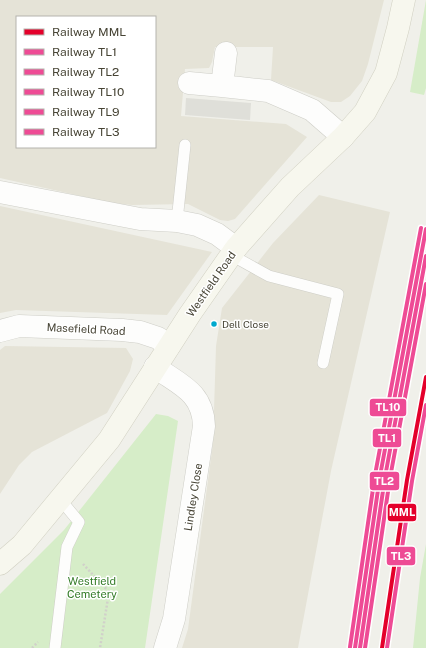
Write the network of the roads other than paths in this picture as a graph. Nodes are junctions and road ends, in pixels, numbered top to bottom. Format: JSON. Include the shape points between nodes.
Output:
{"nodes":[{"id":1,"x":404,"y":0,"type":"edge"},
{"id":2,"x":226,"y":53,"type":"dead end"},
{"id":3,"x":189,"y":83,"type":"dead end"},
{"id":4,"x":222,"y":86,"type":"junction"},
{"id":5,"x":343,"y":137,"type":"junction"},
{"id":6,"x":185,"y":145,"type":"dead end"},
{"id":7,"x":0,"y":192,"type":"edge"},
{"id":8,"x":177,"y":221,"type":"junction"},
{"id":9,"x":234,"y":251,"type":"junction"},
{"id":10,"x":0,"y":331,"type":"edge"},
{"id":11,"x":169,"y":346,"type":"junction"},
{"id":12,"x":323,"y":363,"type":"dead end"},
{"id":13,"x":156,"y":367,"type":"junction"},
{"id":14,"x":60,"y":499,"type":"junction"},
{"id":15,"x":0,"y":564,"type":"edge"},
{"id":16,"x":55,"y":648,"type":"edge"},
{"id":17,"x":165,"y":648,"type":"edge"}],
"edges":[{"from":1,"to":5,"type":"street","name":"Westfield Road","via":[[386,73],[365,112]]},
{"from":2,"to":4,"type":"street"},
{"from":3,"to":4,"type":"street"},
{"from":4,"to":5,"type":"street","via":[[276,94],[312,110]]},
{"from":5,"to":9,"type":"street","name":"Westfield Road","via":[[290,187]]},
{"from":6,"to":8,"type":"lane"},
{"from":7,"to":8,"type":"street","via":[[140,219]]},
{"from":8,"to":9,"type":"street","via":[[210,231]]},
{"from":9,"to":11,"type":"street","name":"Westfield Road"},
{"from":9,"to":12,"type":"lane","via":[[269,276],[338,294]]},
{"from":10,"to":11,"type":"street","name":"Masefield Road","via":[[19,326],[122,330],[158,338]]},
{"from":11,"to":13,"type":"street","name":"Westfield Road"},
{"from":13,"to":14,"type":"street","name":"Westfield Road","via":[[109,440]]},
{"from":13,"to":17,"type":"street","name":"Lindley Close","via":[[199,402],[204,426],[174,619]]},
{"from":14,"to":15,"type":"street","name":"Westfield Road","via":[[22,544]]},
{"from":14,"to":16,"type":"lane","via":[[79,522],[67,547]]}]}
